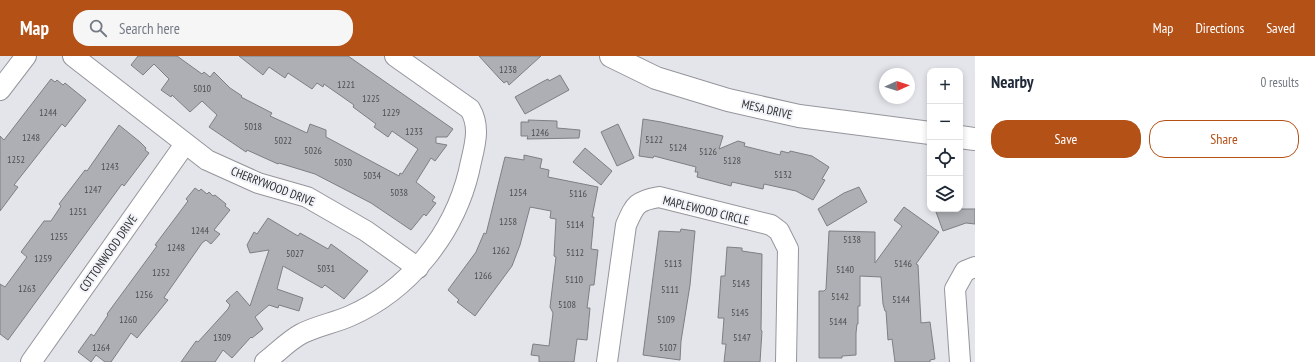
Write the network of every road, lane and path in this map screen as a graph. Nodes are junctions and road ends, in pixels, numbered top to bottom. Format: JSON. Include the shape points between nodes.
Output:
{"nodes":[{"id":1,"x":26,"y":56,"type":"edge"},
{"id":2,"x":73,"y":56,"type":"edge"},
{"id":3,"x":395,"y":56,"type":"edge"},
{"id":4,"x":611,"y":56,"type":"edge"},
{"id":5,"x":0,"y":90,"type":"edge"},
{"id":6,"x":927,"y":133,"type":"edge"},
{"id":7,"x":963,"y":137,"type":"edge"},
{"id":8,"x":975,"y":139,"type":"edge"},
{"id":9,"x":185,"y":144,"type":"junction"},
{"id":10,"x":975,"y":266,"type":"edge"},
{"id":11,"x":418,"y":268,"type":"junction"},
{"id":12,"x":31,"y":362,"type":"edge"},
{"id":13,"x":265,"y":362,"type":"edge"},
{"id":14,"x":607,"y":362,"type":"edge"},
{"id":15,"x":786,"y":362,"type":"edge"},
{"id":16,"x":960,"y":362,"type":"edge"}],
"edges":[{"from":1,"to":5,"type":"street"},
{"from":2,"to":9,"type":"street","name":"CHERRYWOOD DRIVE"},
{"from":3,"to":11,"type":"street","via":[[470,109],[475,118],[477,134],[466,180],[452,219]]},
{"from":4,"to":6,"type":"main road","name":"MESA DRIVE","via":[[656,78],[728,100],[799,116]]},
{"from":7,"to":8,"type":"main road"},
{"from":9,"to":11,"type":"street","name":"CHERRYWOOD DRIVE","via":[[207,160],[258,183],[307,197],[366,231]]},
{"from":9,"to":12,"type":"street","name":"COTTONWOOD DRIVE"},
{"from":10,"to":16,"type":"street","via":[[966,271],[955,289]]},
{"from":11,"to":13,"type":"street","via":[[396,289],[351,316],[301,334]]},
{"from":14,"to":15,"type":"street","name":"MAPLEWOOD CIRCLE","via":[[626,225],[633,209],[642,200],[659,197],[771,225],[779,230],[788,248]]}]}
